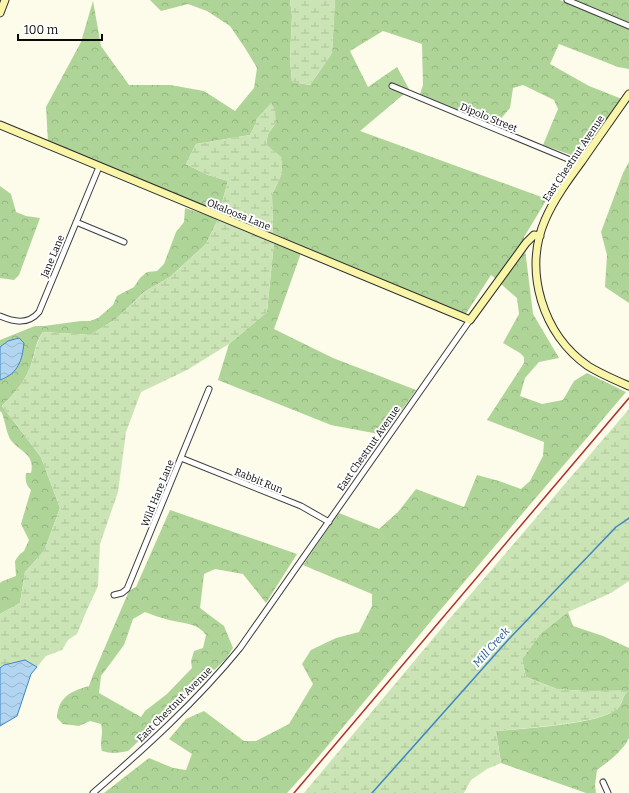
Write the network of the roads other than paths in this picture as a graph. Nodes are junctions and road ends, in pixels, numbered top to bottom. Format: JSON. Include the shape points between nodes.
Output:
{"nodes":[{"id":1,"x":5,"y":0,"type":"edge"},
{"id":2,"x":567,"y":0,"type":"edge"},
{"id":3,"x":0,"y":13,"type":"edge"},
{"id":4,"x":629,"y":26,"type":"edge"},
{"id":5,"x":392,"y":86,"type":"dead end"},
{"id":6,"x":629,"y":94,"type":"edge"},
{"id":7,"x":0,"y":125,"type":"edge"},
{"id":8,"x":580,"y":164,"type":"junction"},
{"id":9,"x":99,"y":167,"type":"junction"},
{"id":10,"x":76,"y":222,"type":"junction"},
{"id":11,"x":540,"y":236,"type":"junction"},
{"id":12,"x":124,"y":242,"type":"dead end"},
{"id":13,"x":0,"y":316,"type":"edge"},
{"id":14,"x":470,"y":320,"type":"junction"},
{"id":15,"x":629,"y":386,"type":"edge"},
{"id":16,"x":209,"y":389,"type":"dead end"},
{"id":17,"x":181,"y":458,"type":"junction"},
{"id":18,"x":329,"y":522,"type":"junction"},
{"id":19,"x":114,"y":595,"type":"dead end"},
{"id":20,"x":603,"y":782,"type":"dead end"},
{"id":21,"x":93,"y":793,"type":"edge"},
{"id":22,"x":608,"y":793,"type":"edge"}],
"edges":[{"from":1,"to":3,"type":"street"},
{"from":2,"to":4,"type":"street"},
{"from":5,"to":8,"type":"street","name":"Dipolo Street"},
{"from":6,"to":8,"type":"street","name":"East Chestnut Avenue"},
{"from":7,"to":9,"type":"street","name":"Okaloosa Lane"},
{"from":8,"to":11,"type":"street","name":"East Chestnut Avenue","via":[[552,205]]},
{"from":9,"to":10,"type":"street","name":"Jane Lane"},
{"from":9,"to":14,"type":"street","name":"Okaloosa Lane"},
{"from":10,"to":12,"type":"street"},
{"from":10,"to":13,"type":"street","name":"Jane Lane","via":[[39,312],[30,320],[18,322]]},
{"from":11,"to":14,"type":"street","name":"East Chestnut Avenue","via":[[534,235],[526,243]]},
{"from":11,"to":15,"type":"street","via":[[536,262],[538,286],[542,304],[552,326],[562,341],[587,365]]},
{"from":14,"to":18,"type":"street","name":"East Chestnut Avenue"},
{"from":16,"to":17,"type":"street","name":"Wild Hare Lane"},
{"from":17,"to":18,"type":"street","name":"Rabbit Run","via":[[301,506]]},
{"from":17,"to":19,"type":"street","name":"Wild Hare Lane","via":[[127,589]]},
{"from":18,"to":21,"type":"street","name":"East Chestnut Avenue","via":[[240,648],[222,669],[171,723]]},
{"from":20,"to":22,"type":"street"}]}
